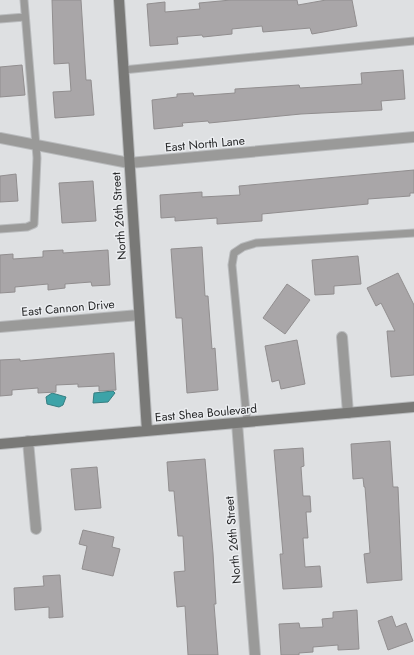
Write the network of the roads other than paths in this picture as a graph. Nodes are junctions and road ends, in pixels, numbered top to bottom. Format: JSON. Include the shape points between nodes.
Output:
{"nodes":[{"id":1,"x":24,"y":0,"type":"edge"},
{"id":2,"x":119,"y":0,"type":"edge"},
{"id":3,"x":25,"y":17,"type":"junction"},
{"id":4,"x":0,"y":19,"type":"edge"},
{"id":5,"x":414,"y":41,"type":"edge"},
{"id":6,"x":123,"y":70,"type":"junction"},
{"id":7,"x":414,"y":137,"type":"edge"},
{"id":8,"x":0,"y":138,"type":"edge"},
{"id":9,"x":36,"y":144,"type":"junction"},
{"id":10,"x":129,"y":163,"type":"junction"},
{"id":11,"x":0,"y":230,"type":"edge"},
{"id":12,"x":414,"y":233,"type":"edge"},
{"id":13,"x":139,"y":315,"type":"junction"},
{"id":14,"x":0,"y":327,"type":"edge"},
{"id":15,"x":342,"y":337,"type":"dead end"},
{"id":16,"x":414,"y":407,"type":"edge"},
{"id":17,"x":348,"y":412,"type":"junction"},
{"id":18,"x":242,"y":423,"type":"junction"},
{"id":19,"x":147,"y":431,"type":"junction"},
{"id":20,"x":28,"y":441,"type":"junction"},
{"id":21,"x":0,"y":444,"type":"edge"},
{"id":22,"x":36,"y":529,"type":"dead end"},
{"id":23,"x":255,"y":655,"type":"edge"}],
"edges":[{"from":1,"to":3,"type":"lane"},
{"from":2,"to":6,"type":"street","name":"North 26th Street"},
{"from":3,"to":4,"type":"lane"},
{"from":3,"to":9,"type":"lane"},
{"from":5,"to":6,"type":"lane"},
{"from":6,"to":10,"type":"street","name":"North 26th Street"},
{"from":7,"to":10,"type":"street","name":"East North Lane"},
{"from":8,"to":9,"type":"street","name":"East North Lane"},
{"from":9,"to":10,"type":"street","name":"East North Lane"},
{"from":9,"to":11,"type":"lane","via":[[34,224]]},
{"from":10,"to":13,"type":"street","name":"North 26th Street"},
{"from":12,"to":18,"type":"lane","via":[[256,244],[243,247],[234,253],[232,265]]},
{"from":13,"to":14,"type":"street","name":"East Cannon Drive"},
{"from":13,"to":19,"type":"street","name":"North 26th Street"},
{"from":15,"to":17,"type":"street"},
{"from":16,"to":17,"type":"street","name":"East Shea Boulevard"},
{"from":17,"to":18,"type":"street","name":"East Shea Boulevard"},
{"from":18,"to":19,"type":"street","name":"East Shea Boulevard"},
{"from":18,"to":23,"type":"street","name":"North 26th Street"},
{"from":19,"to":20,"type":"street","name":"East Shea Boulevard"},
{"from":20,"to":21,"type":"street","name":"East Shea Boulevard"},
{"from":20,"to":22,"type":"street"}]}
